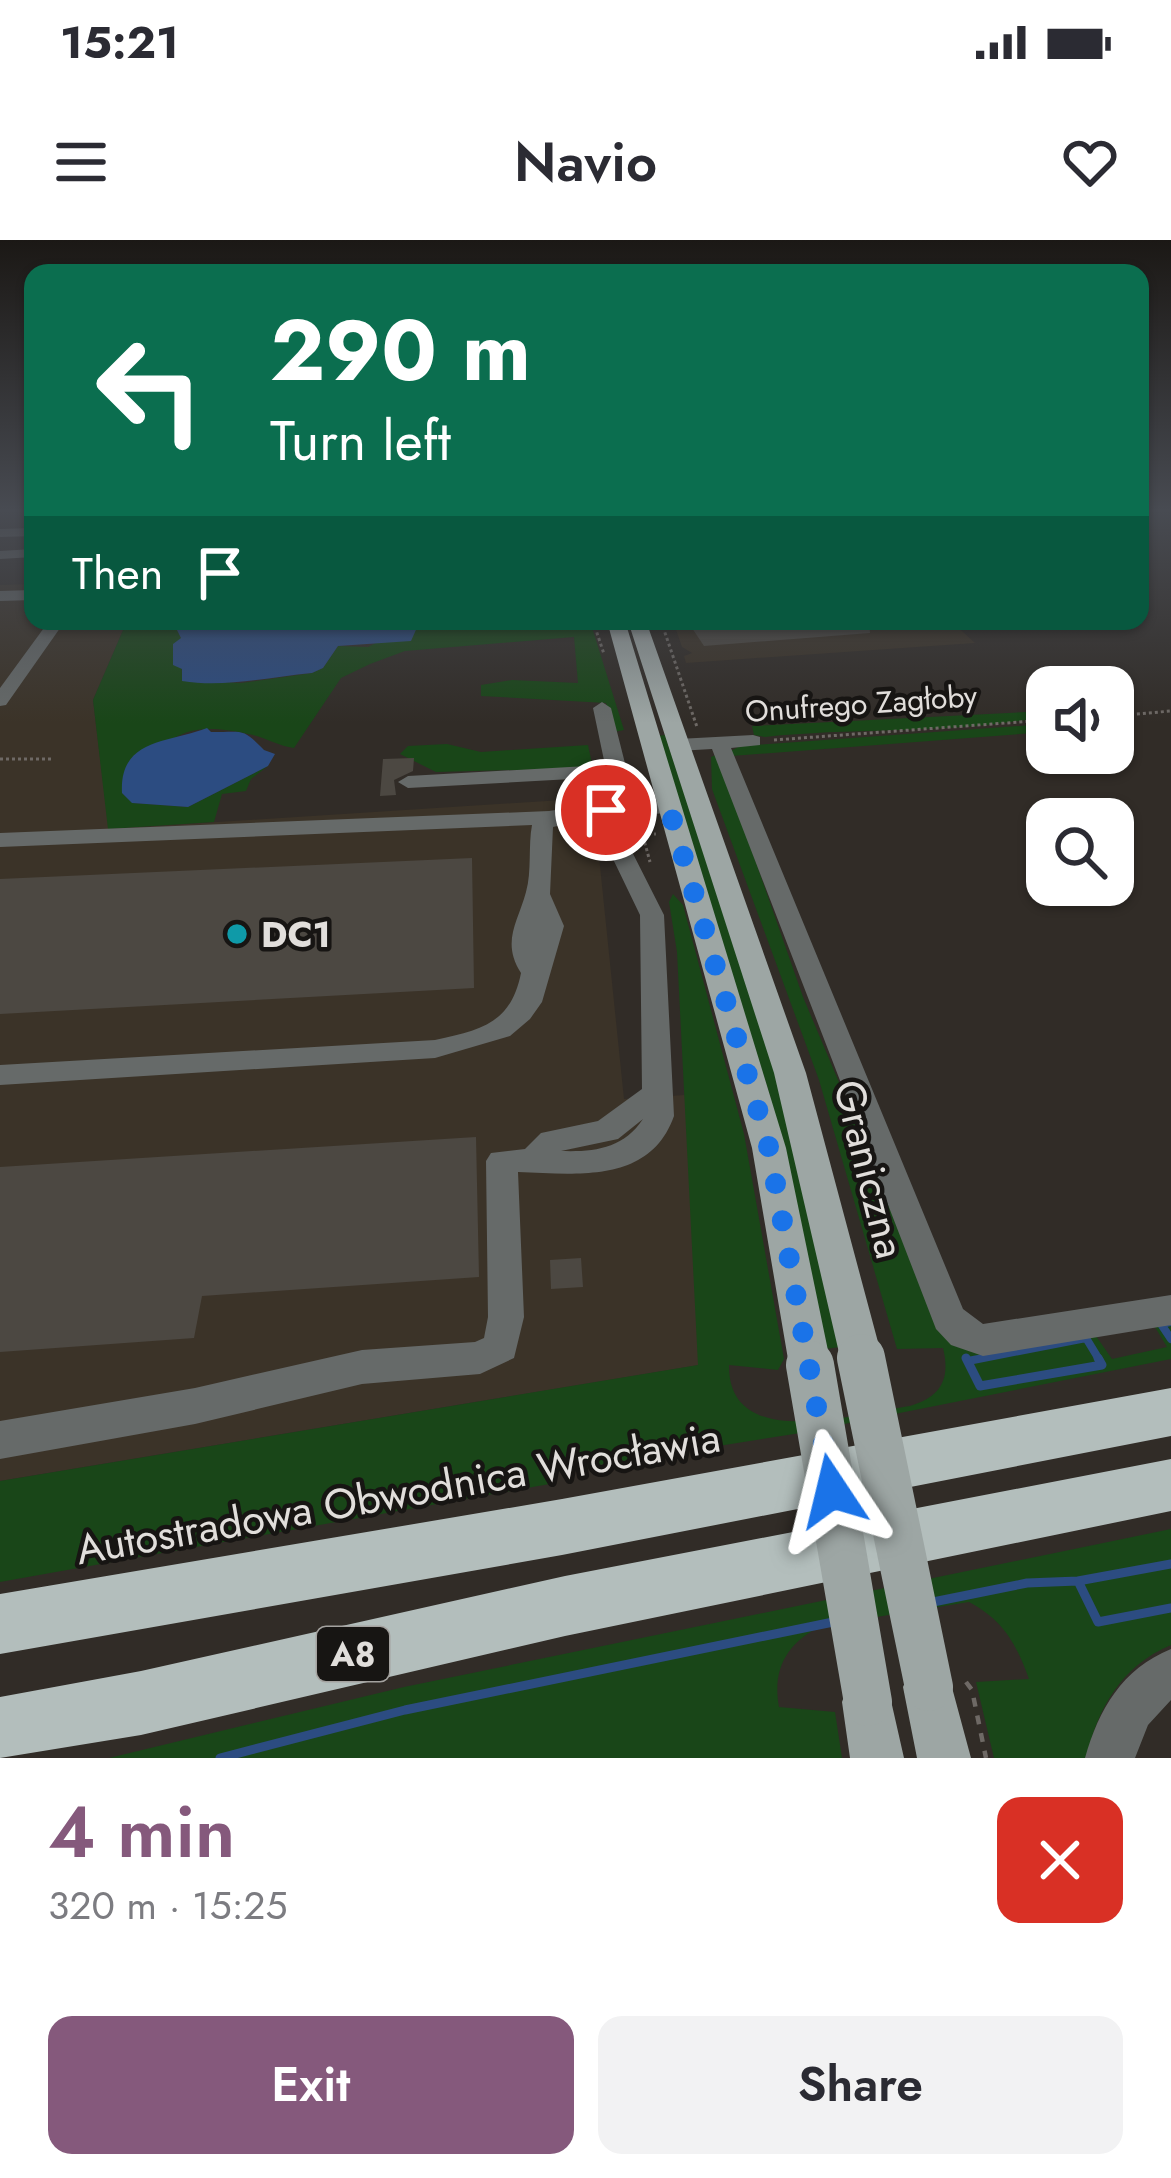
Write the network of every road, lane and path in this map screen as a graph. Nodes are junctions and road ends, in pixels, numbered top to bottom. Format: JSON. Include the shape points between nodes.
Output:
{"nodes":[{"id":1,"x":51,"y":630,"type":"edge"},
{"id":2,"x":619,"y":630,"type":"edge"},
{"id":3,"x":642,"y":630,"type":"edge"},
{"id":4,"x":665,"y":630,"type":"edge"},
{"id":5,"x":0,"y":700,"type":"edge"},
{"id":6,"x":602,"y":708,"type":"dead end"},
{"id":7,"x":1171,"y":711,"type":"edge"},
{"id":8,"x":1134,"y":714,"type":"edge"},
{"id":9,"x":1026,"y":722,"type":"edge"},
{"id":10,"x":700,"y":740,"type":"junction"},
{"id":11,"x":753,"y":741,"type":"joint"},
{"id":12,"x":0,"y":759,"type":"edge"},
{"id":13,"x":51,"y":759,"type":"dead end"},
{"id":14,"x":617,"y":770,"type":"junction"},
{"id":15,"x":408,"y":782,"type":"dead end"},
{"id":16,"x":669,"y":808,"type":"junction"},
{"id":17,"x":606,"y":810,"type":"junction"},
{"id":18,"x":549,"y":818,"type":"junction"},
{"id":19,"x":0,"y":840,"type":"edge"},
{"id":20,"x":0,"y":1075,"type":"edge"},
{"id":21,"x":1171,"y":1310,"type":"edge"},
{"id":22,"x":1171,"y":1412,"type":"edge"},
{"id":23,"x":0,"y":1440,"type":"edge"},
{"id":24,"x":1171,"y":1485,"type":"edge"},
{"id":25,"x":0,"y":1624,"type":"edge"},
{"id":26,"x":1171,"y":1672,"type":"edge"},
{"id":27,"x":947,"y":1684,"type":"junction"},
{"id":28,"x":0,"y":1730,"type":"edge"},
{"id":29,"x":877,"y":1758,"type":"edge"},
{"id":30,"x":944,"y":1758,"type":"edge"},
{"id":31,"x":986,"y":1758,"type":"edge"},
{"id":32,"x":1110,"y":1758,"type":"edge"}],
"edges":[{"from":1,"to":5,"type":"street"},
{"from":2,"to":16,"type":"main road"},
{"from":3,"to":10,"type":"main road","name":"Graniczna"},
{"from":4,"to":10,"type":"path"},
{"from":6,"to":14,"type":"street"},
{"from":7,"to":8,"type":"path"},
{"from":9,"to":11,"type":"path","name":"Onufrego Zagłoby"},
{"from":10,"to":11,"type":"street","name":"Onufrego Zagłoby"},
{"from":10,"to":21,"type":"street","via":[[949,1318],[983,1340],[1127,1331]]},
{"from":10,"to":27,"type":"main road","name":"Graniczna","bridge":true},
{"from":12,"to":13,"type":"path"},
{"from":14,"to":15,"type":"street"},
{"from":14,"to":17,"type":"street"},
{"from":16,"to":17,"type":"street"},
{"from":16,"to":29,"type":"main road","bridge":true,"via":[[769,1148]]},
{"from":17,"to":18,"type":"street"},
{"from":17,"to":23,"type":"street","via":[[652,915],[662,1108],[641,1144],[614,1158],[557,1166],[536,1157],[502,1161],[501,1346],[480,1358],[362,1367]]},
{"from":18,"to":19,"type":"street"},
{"from":18,"to":20,"type":"street","via":[[538,894],[527,913],[524,958],[534,973],[528,1002],[475,1041]]},
{"from":22,"to":25,"type":"highway","name":"Autostradowa Obwodnica Wrocławia"},
{"from":24,"to":28,"type":"highway","number":"A8"},
{"from":26,"to":32,"type":"street","via":[[1133,1705]]},
{"from":27,"to":30,"type":"main road","name":"Graniczna"},
{"from":27,"to":31,"type":"path","via":[[972,1690]]}]}
